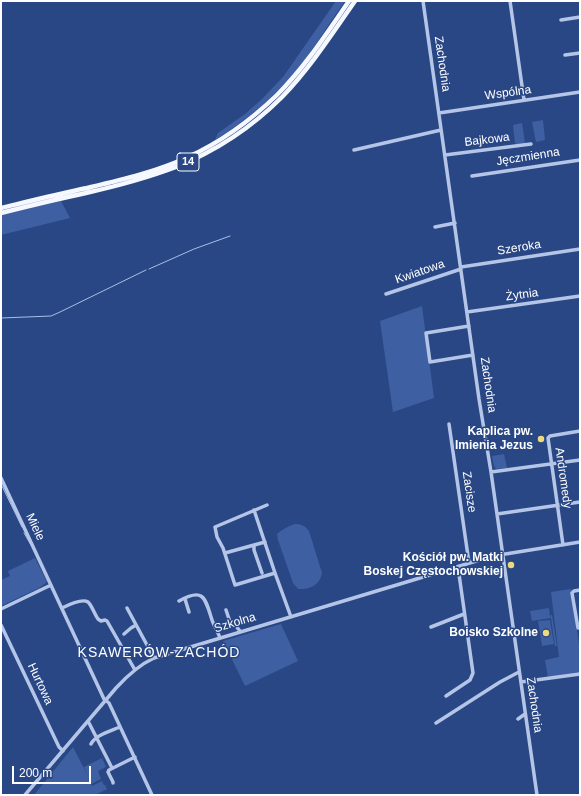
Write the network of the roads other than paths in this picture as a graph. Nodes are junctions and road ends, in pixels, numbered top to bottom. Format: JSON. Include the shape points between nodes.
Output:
{"nodes":[{"id":1,"x":349,"y":1,"type":"edge"},
{"id":2,"x":355,"y":1,"type":"edge"},
{"id":3,"x":423,"y":1,"type":"edge"},
{"id":4,"x":510,"y":1,"type":"edge"},
{"id":5,"x":580,"y":17,"type":"edge"},
{"id":6,"x":561,"y":20,"type":"dead end"},
{"id":7,"x":580,"y":53,"type":"edge"},
{"id":8,"x":566,"y":55,"type":"dead end"},
{"id":9,"x":580,"y":92,"type":"edge"},
{"id":10,"x":524,"y":100,"type":"junction"},
{"id":11,"x":439,"y":113,"type":"junction"},
{"id":12,"x":442,"y":130,"type":"junction"},
{"id":13,"x":532,"y":144,"type":"dead end"},
{"id":14,"x":354,"y":150,"type":"dead end"},
{"id":15,"x":445,"y":155,"type":"junction"},
{"id":16,"x":580,"y":160,"type":"edge"},
{"id":17,"x":472,"y":176,"type":"dead end"},
{"id":18,"x":1,"y":208,"type":"edge"},
{"id":19,"x":1,"y":212,"type":"edge"},
{"id":20,"x":454,"y":223,"type":"junction"},
{"id":21,"x":435,"y":227,"type":"dead end"},
{"id":22,"x":580,"y":249,"type":"edge"},
{"id":23,"x":461,"y":268,"type":"junction"},
{"id":24,"x":386,"y":294,"type":"dead end"},
{"id":25,"x":580,"y":296,"type":"edge"},
{"id":26,"x":467,"y":312,"type":"junction"},
{"id":27,"x":469,"y":326,"type":"junction"},
{"id":28,"x":473,"y":355,"type":"junction"},
{"id":29,"x":449,"y":424,"type":"dead end"},
{"id":30,"x":580,"y":431,"type":"edge"},
{"id":31,"x":580,"y":460,"type":"edge"},
{"id":32,"x":552,"y":464,"type":"junction"},
{"id":33,"x":491,"y":472,"type":"junction"},
{"id":34,"x":1,"y":478,"type":"edge"},
{"id":35,"x":580,"y":502,"type":"edge"},
{"id":36,"x":267,"y":505,"type":"dead end"},
{"id":37,"x":557,"y":506,"type":"junction"},
{"id":38,"x":254,"y":510,"type":"junction"},
{"id":39,"x":497,"y":514,"type":"junction"},
{"id":40,"x":265,"y":542,"type":"junction"},
{"id":41,"x":580,"y":542,"type":"edge"},
{"id":42,"x":254,"y":545,"type":"junction"},
{"id":43,"x":563,"y":545,"type":"junction"},
{"id":44,"x":225,"y":553,"type":"junction"},
{"id":45,"x":502,"y":554,"type":"junction"},
{"id":46,"x":469,"y":563,"type":"junction"},
{"id":47,"x":458,"y":566,"type":"junction"},
{"id":48,"x":262,"y":573,"type":"dead end"},
{"id":49,"x":275,"y":573,"type":"junction"},
{"id":50,"x":51,"y":585,"type":"junction"},
{"id":51,"x":580,"y":590,"type":"edge"},
{"id":52,"x":186,"y":598,"type":"junction"},
{"id":53,"x":179,"y":601,"type":"dead end"},
{"id":54,"x":62,"y":608,"type":"junction"},
{"id":55,"x":127,"y":608,"type":"dead end"},
{"id":56,"x":1,"y":609,"type":"edge"},
{"id":57,"x":226,"y":610,"type":"dead end"},
{"id":58,"x":189,"y":612,"type":"dead end"},
{"id":59,"x":135,"y":613,"type":"dead end"},
{"id":60,"x":464,"y":614,"type":"junction"},
{"id":61,"x":291,"y":616,"type":"junction"},
{"id":62,"x":135,"y":624,"type":"junction"},
{"id":63,"x":1,"y":625,"type":"edge"},
{"id":64,"x":431,"y":627,"type":"dead end"},
{"id":65,"x":578,"y":628,"type":"dead end"},
{"id":66,"x":240,"y":631,"type":"junction"},
{"id":67,"x":124,"y":634,"type":"dead end"},
{"id":68,"x":220,"y":638,"type":"junction"},
{"id":69,"x":154,"y":658,"type":"junction"},
{"id":70,"x":135,"y":670,"type":"junction"},
{"id":71,"x":519,"y":672,"type":"junction"},
{"id":72,"x":580,"y":674,"type":"edge"},
{"id":73,"x":521,"y":682,"type":"junction"},
{"id":74,"x":446,"y":696,"type":"dead end"},
{"id":75,"x":105,"y":700,"type":"junction"},
{"id":76,"x":525,"y":714,"type":"junction"},
{"id":77,"x":518,"y":719,"type":"dead end"},
{"id":78,"x":88,"y":721,"type":"junction"},
{"id":79,"x":436,"y":723,"type":"dead end"},
{"id":80,"x":120,"y":727,"type":"junction"},
{"id":81,"x":96,"y":738,"type":"junction"},
{"id":82,"x":91,"y":744,"type":"dead end"},
{"id":83,"x":63,"y":751,"type":"junction"},
{"id":84,"x":135,"y":758,"type":"junction"},
{"id":85,"x":112,"y":768,"type":"junction"},
{"id":86,"x":113,"y":783,"type":"dead end"},
{"id":87,"x":25,"y":795,"type":"edge"},
{"id":88,"x":152,"y":795,"type":"edge"},
{"id":89,"x":537,"y":795,"type":"edge"}],
"edges":[{"from":1,"to":18,"type":"main road","number":"14","via":[[317,48],[291,80],[257,113],[223,138],[188,157],[143,174]]},
{"from":2,"to":19,"type":"main road","number":"14","via":[[301,76],[281,97],[248,126],[214,148],[178,166],[145,178]]},
{"from":3,"to":11,"type":"street","name":"Zachodnia"},
{"from":4,"to":10,"type":"street"},
{"from":5,"to":6,"type":"street"},
{"from":7,"to":8,"type":"street"},
{"from":9,"to":10,"type":"street","name":"Wspólna"},
{"from":10,"to":11,"type":"street","name":"Wspólna"},
{"from":11,"to":12,"type":"street","name":"Zachodnia"},
{"from":12,"to":14,"type":"street"},
{"from":12,"to":15,"type":"street","name":"Zachodnia"},
{"from":13,"to":15,"type":"street","name":"Bajkowa"},
{"from":15,"to":20,"type":"street","name":"Zachodnia"},
{"from":16,"to":17,"type":"street","name":"Jęczmienna"},
{"from":20,"to":21,"type":"street"},
{"from":20,"to":23,"type":"street","name":"Zachodnia"},
{"from":22,"to":23,"type":"street","name":"Szeroka"},
{"from":23,"to":24,"type":"street","name":"Kwiatowa"},
{"from":23,"to":26,"type":"street","name":"Zachodnia"},
{"from":25,"to":26,"type":"street","name":"Żytnia"},
{"from":26,"to":27,"type":"street","name":"Zachodnia"},
{"from":27,"to":28,"type":"street","name":"Zachodnia"},
{"from":27,"to":28,"type":"street","via":[[426,333],[430,362]]},
{"from":28,"to":33,"type":"street","name":"Zachodnia"},
{"from":29,"to":46,"type":"street","name":"Zacisze"},
{"from":30,"to":32,"type":"street","name":"Andromedy","via":[[548,437]]},
{"from":31,"to":32,"type":"street"},
{"from":32,"to":33,"type":"street"},
{"from":32,"to":37,"type":"street","name":"Andromedy"},
{"from":33,"to":39,"type":"street","name":"Zachodnia"},
{"from":34,"to":50,"type":"street","name":"Miele"},
{"from":35,"to":37,"type":"street"},
{"from":36,"to":38,"type":"street"},
{"from":37,"to":39,"type":"street"},
{"from":37,"to":43,"type":"street","name":"Andromedy"},
{"from":38,"to":40,"type":"street"},
{"from":38,"to":44,"type":"street","via":[[215,527]]},
{"from":39,"to":45,"type":"street","name":"Zachodnia"},
{"from":40,"to":42,"type":"street"},
{"from":40,"to":49,"type":"street"},
{"from":41,"to":43,"type":"street","name":"Szkolna"},
{"from":42,"to":44,"type":"street"},
{"from":42,"to":48,"type":"street"},
{"from":43,"to":45,"type":"street","name":"Szkolna"},
{"from":44,"to":49,"type":"street","via":[[235,585]]},
{"from":45,"to":46,"type":"street","name":"Szkolna"},
{"from":45,"to":71,"type":"street","name":"Zachodnia"},
{"from":46,"to":47,"type":"street","name":"Szkolna"},
{"from":47,"to":60,"type":"street"},
{"from":47,"to":61,"type":"street","name":"Szkolna"},
{"from":49,"to":61,"type":"street"},
{"from":50,"to":54,"type":"street","name":"Miele"},
{"from":50,"to":56,"type":"street"},
{"from":51,"to":65,"type":"street","via":[[572,593]]},
{"from":52,"to":53,"type":"street"},
{"from":52,"to":58,"type":"street"},
{"from":52,"to":68,"type":"street","via":[[194,595],[203,597]]},
{"from":54,"to":70,"type":"street","via":[[81,601],[89,602],[98,619],[107,621]]},
{"from":54,"to":75,"type":"street","name":"Miele"},
{"from":55,"to":62,"type":"street"},
{"from":57,"to":66,"type":"street","via":[[230,622]]},
{"from":59,"to":62,"type":"street"},
{"from":60,"to":64,"type":"street"},
{"from":60,"to":74,"type":"street","via":[[473,673],[470,680]]},
{"from":61,"to":66,"type":"street","name":"Szkolna"},
{"from":62,"to":67,"type":"street"},
{"from":62,"to":69,"type":"street"},
{"from":63,"to":83,"type":"street","name":"Hurtowa"},
{"from":66,"to":68,"type":"street","name":"Szkolna"},
{"from":68,"to":69,"type":"street","name":"Szkolna"},
{"from":69,"to":70,"type":"street","name":"Szkolna"},
{"from":70,"to":75,"type":"street","name":"Szkolna"},
{"from":71,"to":73,"type":"street","name":"Zachodnia"},
{"from":71,"to":79,"type":"street"},
{"from":72,"to":73,"type":"street"},
{"from":73,"to":76,"type":"street","name":"Zachodnia"},
{"from":75,"to":78,"type":"street","name":"Szkolna"},
{"from":75,"to":80,"type":"street","name":"Miele"},
{"from":76,"to":77,"type":"street"},
{"from":76,"to":89,"type":"street","name":"Zachodnia"},
{"from":78,"to":81,"type":"street"},
{"from":78,"to":83,"type":"street","name":"Szkolna"},
{"from":80,"to":81,"type":"street"},
{"from":80,"to":84,"type":"street","name":"Miele"},
{"from":81,"to":82,"type":"street"},
{"from":81,"to":85,"type":"street"},
{"from":83,"to":87,"type":"street","name":"Szkolna"},
{"from":84,"to":85,"type":"street"},
{"from":84,"to":88,"type":"street","name":"Miele"},
{"from":85,"to":86,"type":"street","via":[[108,771]]}]}
